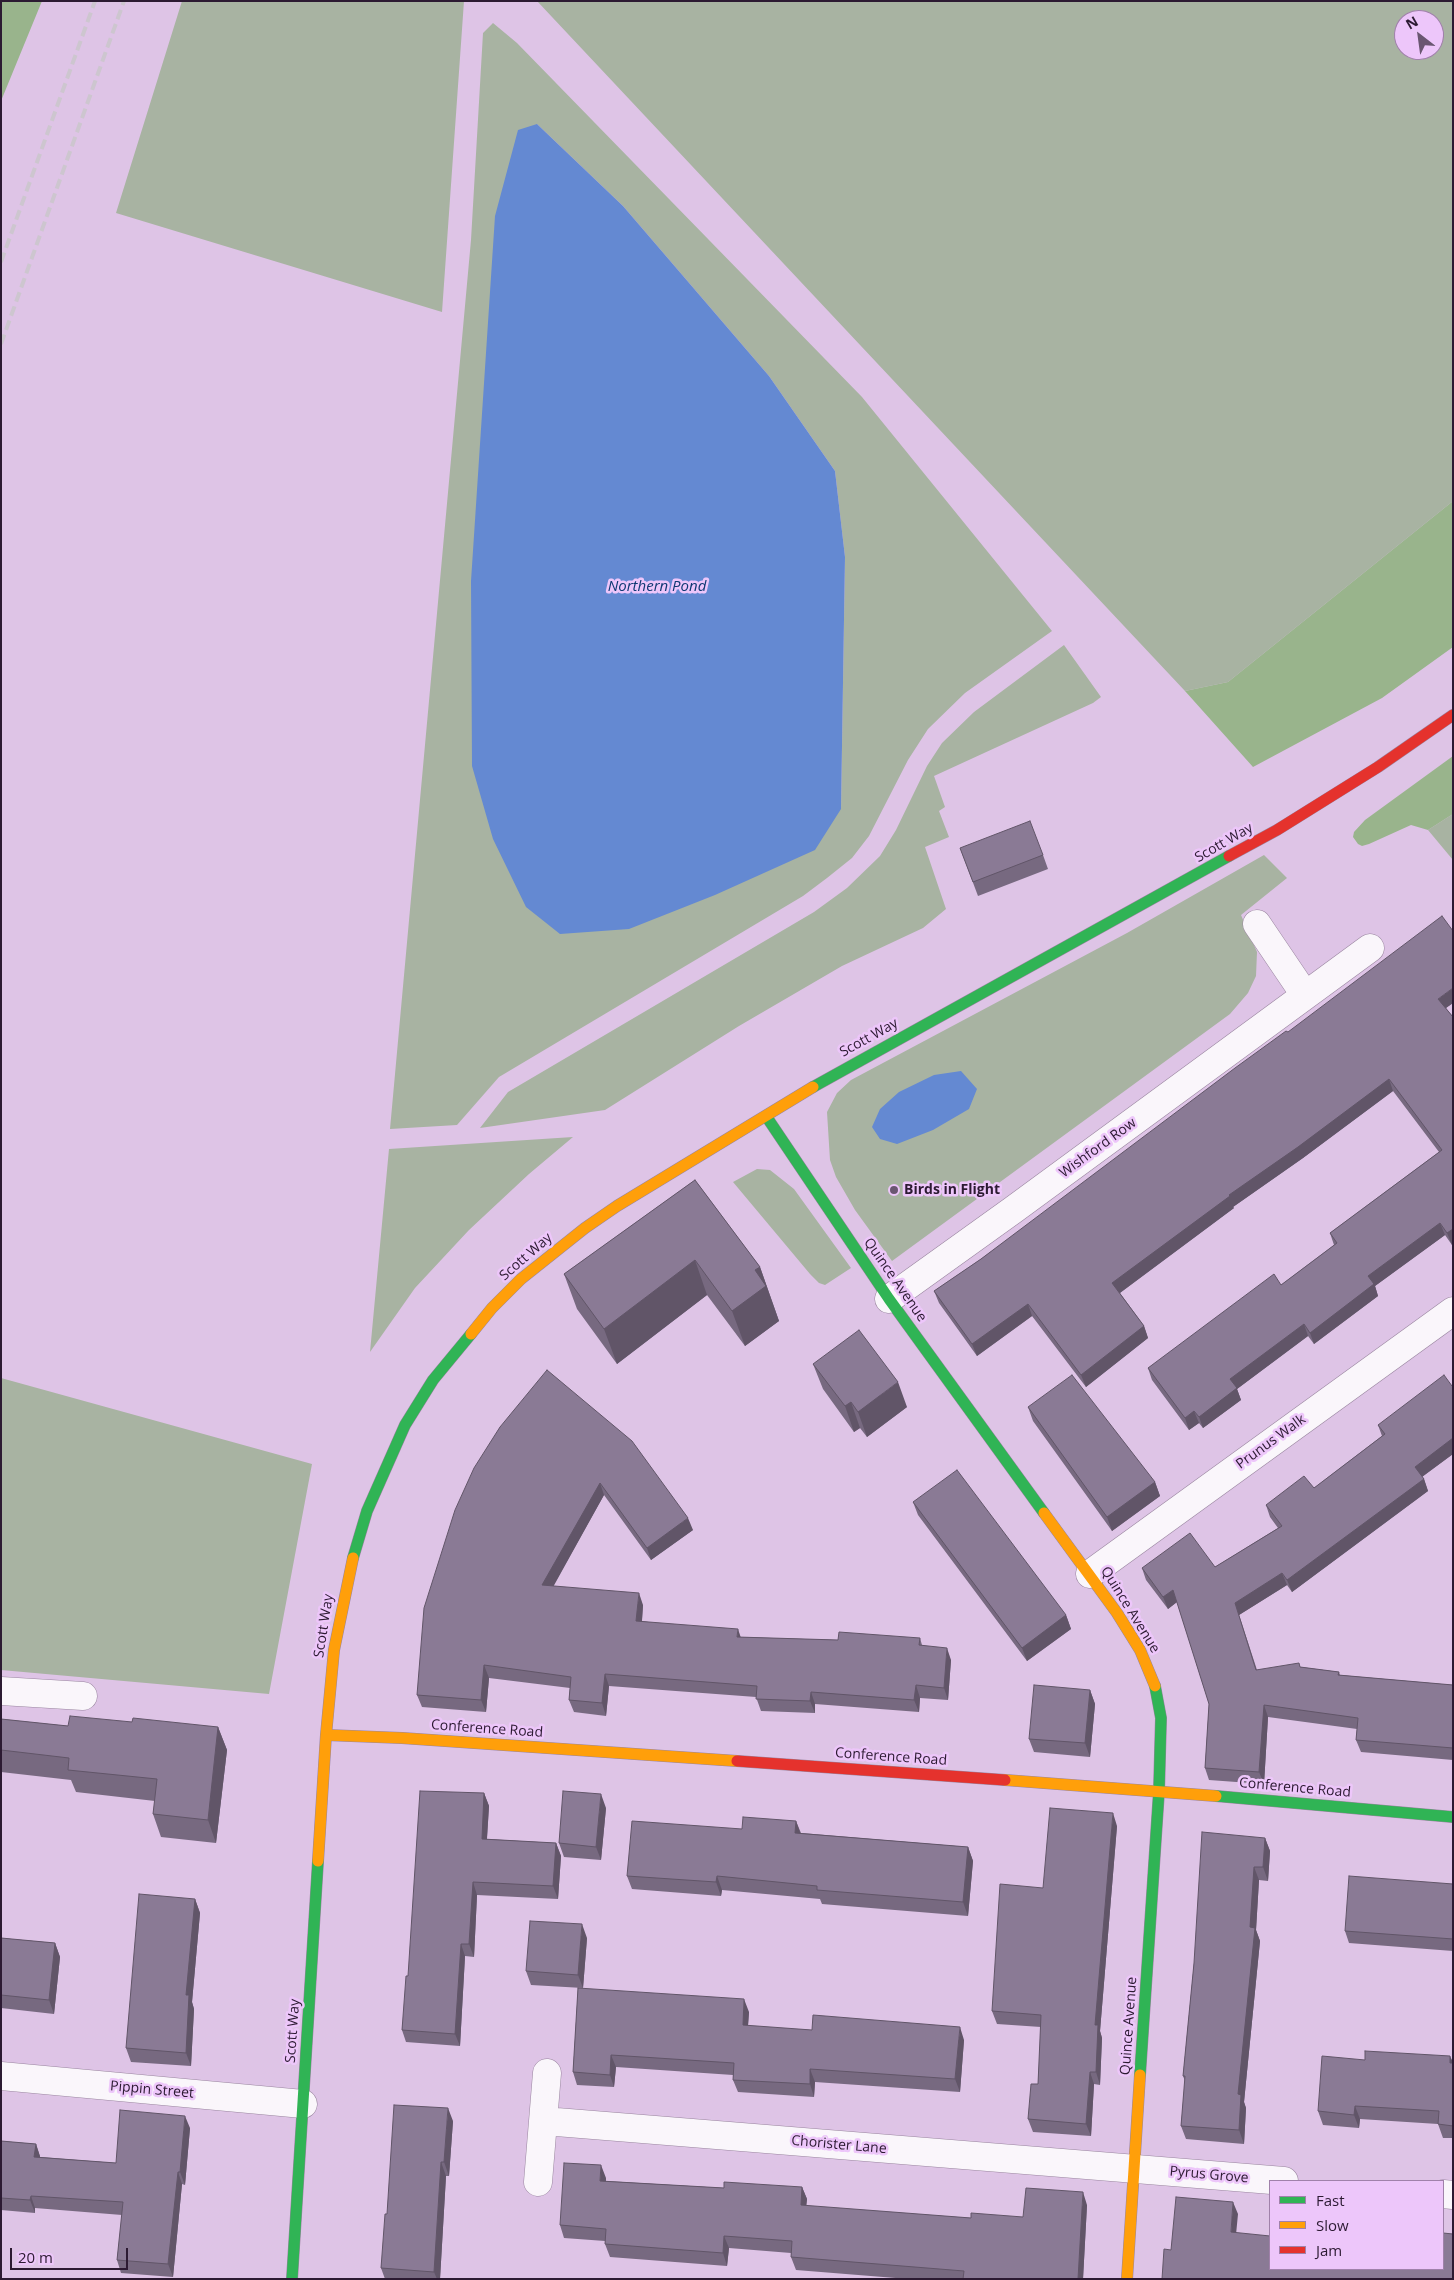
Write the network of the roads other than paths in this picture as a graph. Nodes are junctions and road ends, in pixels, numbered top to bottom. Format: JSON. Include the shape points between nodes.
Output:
{"nodes":[{"id":1,"x":1453,"y":715,"type":"edge"},
{"id":2,"x":1257,"y":924,"type":"dead end"},
{"id":3,"x":1370,"y":948,"type":"dead end"},
{"id":4,"x":1305,"y":995,"type":"junction"},
{"id":5,"x":766,"y":1116,"type":"junction"},
{"id":6,"x":889,"y":1299,"type":"junction"},
{"id":7,"x":1453,"y":1311,"type":"edge"},
{"id":8,"x":1090,"y":1574,"type":"junction"},
{"id":9,"x":1,"y":1691,"type":"edge"},
{"id":10,"x":84,"y":1696,"type":"dead end"},
{"id":11,"x":326,"y":1735,"type":"junction"},
{"id":12,"x":1159,"y":1791,"type":"junction"},
{"id":13,"x":1453,"y":1817,"type":"edge"},
{"id":14,"x":548,"y":2073,"type":"dead end"},
{"id":15,"x":1,"y":2076,"type":"edge"},
{"id":16,"x":303,"y":2104,"type":"junction"},
{"id":17,"x":544,"y":2122,"type":"junction"},
{"id":18,"x":1134,"y":2169,"type":"junction"},
{"id":19,"x":1272,"y":2180,"type":"edge"},
{"id":20,"x":538,"y":2182,"type":"dead end"},
{"id":21,"x":292,"y":2279,"type":"edge"},
{"id":22,"x":1126,"y":2279,"type":"edge"}],
"edges":[{"from":1,"to":5,"type":"street","name":"Scott Way","via":[[1386,762],[1277,830],[848,1066]]},
{"from":2,"to":4,"type":"street"},
{"from":3,"to":4,"type":"street","name":"Wishford Row"},
{"from":4,"to":6,"type":"street","name":"Wishford Row"},
{"from":5,"to":6,"type":"street","name":"Quince Avenue"},
{"from":5,"to":11,"type":"street","name":"Scott Way","via":[[617,1206],[557,1249],[492,1308],[433,1380],[405,1425],[366,1511],[351,1563],[334,1650]]},
{"from":6,"to":8,"type":"street","name":"Quince Avenue"},
{"from":7,"to":8,"type":"street","name":"Prunus Walk"},
{"from":8,"to":12,"type":"street","name":"Quince Avenue","via":[[1140,1650],[1155,1686],[1161,1718]]},
{"from":9,"to":10,"type":"street"},
{"from":11,"to":12,"type":"street","name":"Conference Road"},
{"from":11,"to":16,"type":"street","name":"Scott Way"},
{"from":12,"to":13,"type":"street","name":"Conference Road"},
{"from":12,"to":18,"type":"street","name":"Quince Avenue"},
{"from":14,"to":17,"type":"street"},
{"from":15,"to":16,"type":"street","name":"Pippin Street"},
{"from":16,"to":21,"type":"street","name":"Scott Way"},
{"from":17,"to":18,"type":"street","name":"Chorister Lane"},
{"from":17,"to":20,"type":"street"},
{"from":18,"to":19,"type":"street","name":"Pyrus Grove"},
{"from":18,"to":22,"type":"street","name":"Quince Avenue"}]}
